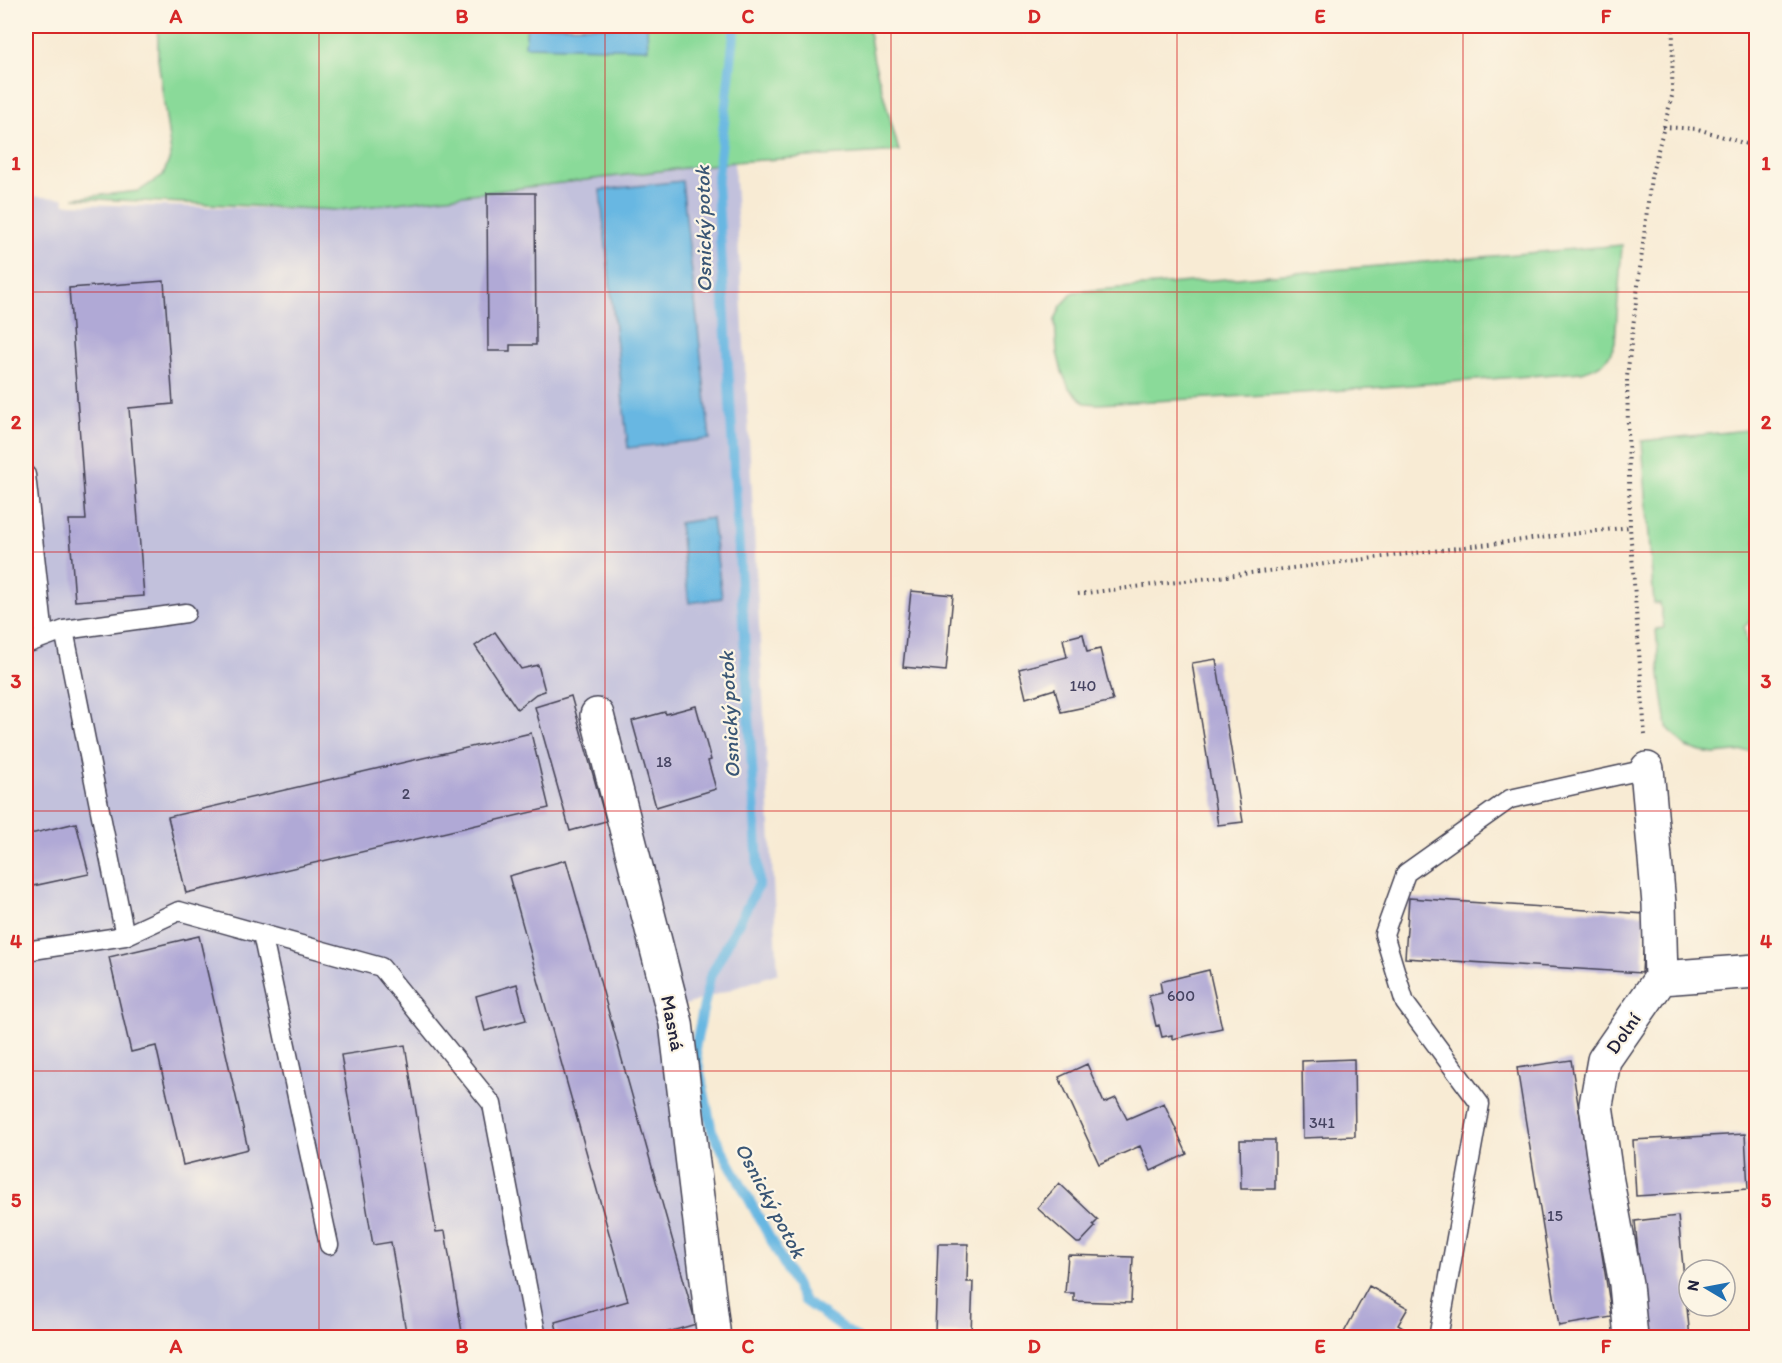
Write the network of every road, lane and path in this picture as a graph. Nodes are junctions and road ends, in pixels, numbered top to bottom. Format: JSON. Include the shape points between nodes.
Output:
{"nodes":[{"id":1,"x":1672,"y":26,"type":"edge"},
{"id":2,"x":1663,"y":127,"type":"junction"},
{"id":3,"x":1756,"y":147,"type":"edge"},
{"id":4,"x":26,"y":475,"type":"edge"},
{"id":5,"x":1630,"y":527,"type":"junction"},
{"id":6,"x":1078,"y":594,"type":"dead end"},
{"id":7,"x":186,"y":613,"type":"dead end"},
{"id":8,"x":64,"y":630,"type":"junction"},
{"id":9,"x":44,"y":637,"type":"junction"},
{"id":10,"x":26,"y":644,"type":"edge"},
{"id":11,"x":597,"y":715,"type":"dead end"},
{"id":12,"x":1647,"y":769,"type":"junction"},
{"id":13,"x":262,"y":934,"type":"junction"},
{"id":14,"x":124,"y":936,"type":"junction"},
{"id":15,"x":26,"y":951,"type":"edge"},
{"id":16,"x":1756,"y":971,"type":"edge"},
{"id":17,"x":1661,"y":978,"type":"junction"},
{"id":18,"x":329,"y":1245,"type":"dead end"},
{"id":19,"x":537,"y":1338,"type":"edge"},
{"id":20,"x":714,"y":1338,"type":"edge"},
{"id":21,"x":1438,"y":1338,"type":"edge"},
{"id":22,"x":1632,"y":1338,"type":"edge"}],
"edges":[{"from":1,"to":2,"type":"path","via":[[1672,96]]},
{"from":2,"to":3,"type":"path","via":[[1698,129]]},
{"from":2,"to":5,"type":"path","via":[[1651,177],[1627,377]]},
{"from":4,"to":9,"type":"lane"},
{"from":5,"to":6,"type":"path"},
{"from":5,"to":12,"type":"path"},
{"from":7,"to":8,"type":"lane"},
{"from":8,"to":9,"type":"lane"},
{"from":8,"to":14,"type":"lane"},
{"from":9,"to":10,"type":"lane"},
{"from":11,"to":20,"type":"street","name":"Masná","via":[[676,1023]]},
{"from":12,"to":17,"type":"street"},
{"from":12,"to":21,"type":"lane","via":[[1510,799],[1406,873],[1384,934],[1405,1003],[1480,1104]]},
{"from":13,"to":14,"type":"lane","via":[[179,911]]},
{"from":13,"to":18,"type":"lane"},
{"from":13,"to":19,"type":"lane","via":[[381,967],[492,1104]]},
{"from":14,"to":15,"type":"lane"},
{"from":16,"to":17,"type":"street"},
{"from":17,"to":22,"type":"street","name":"Dolní","via":[[1604,1060],[1596,1105]]}]}
